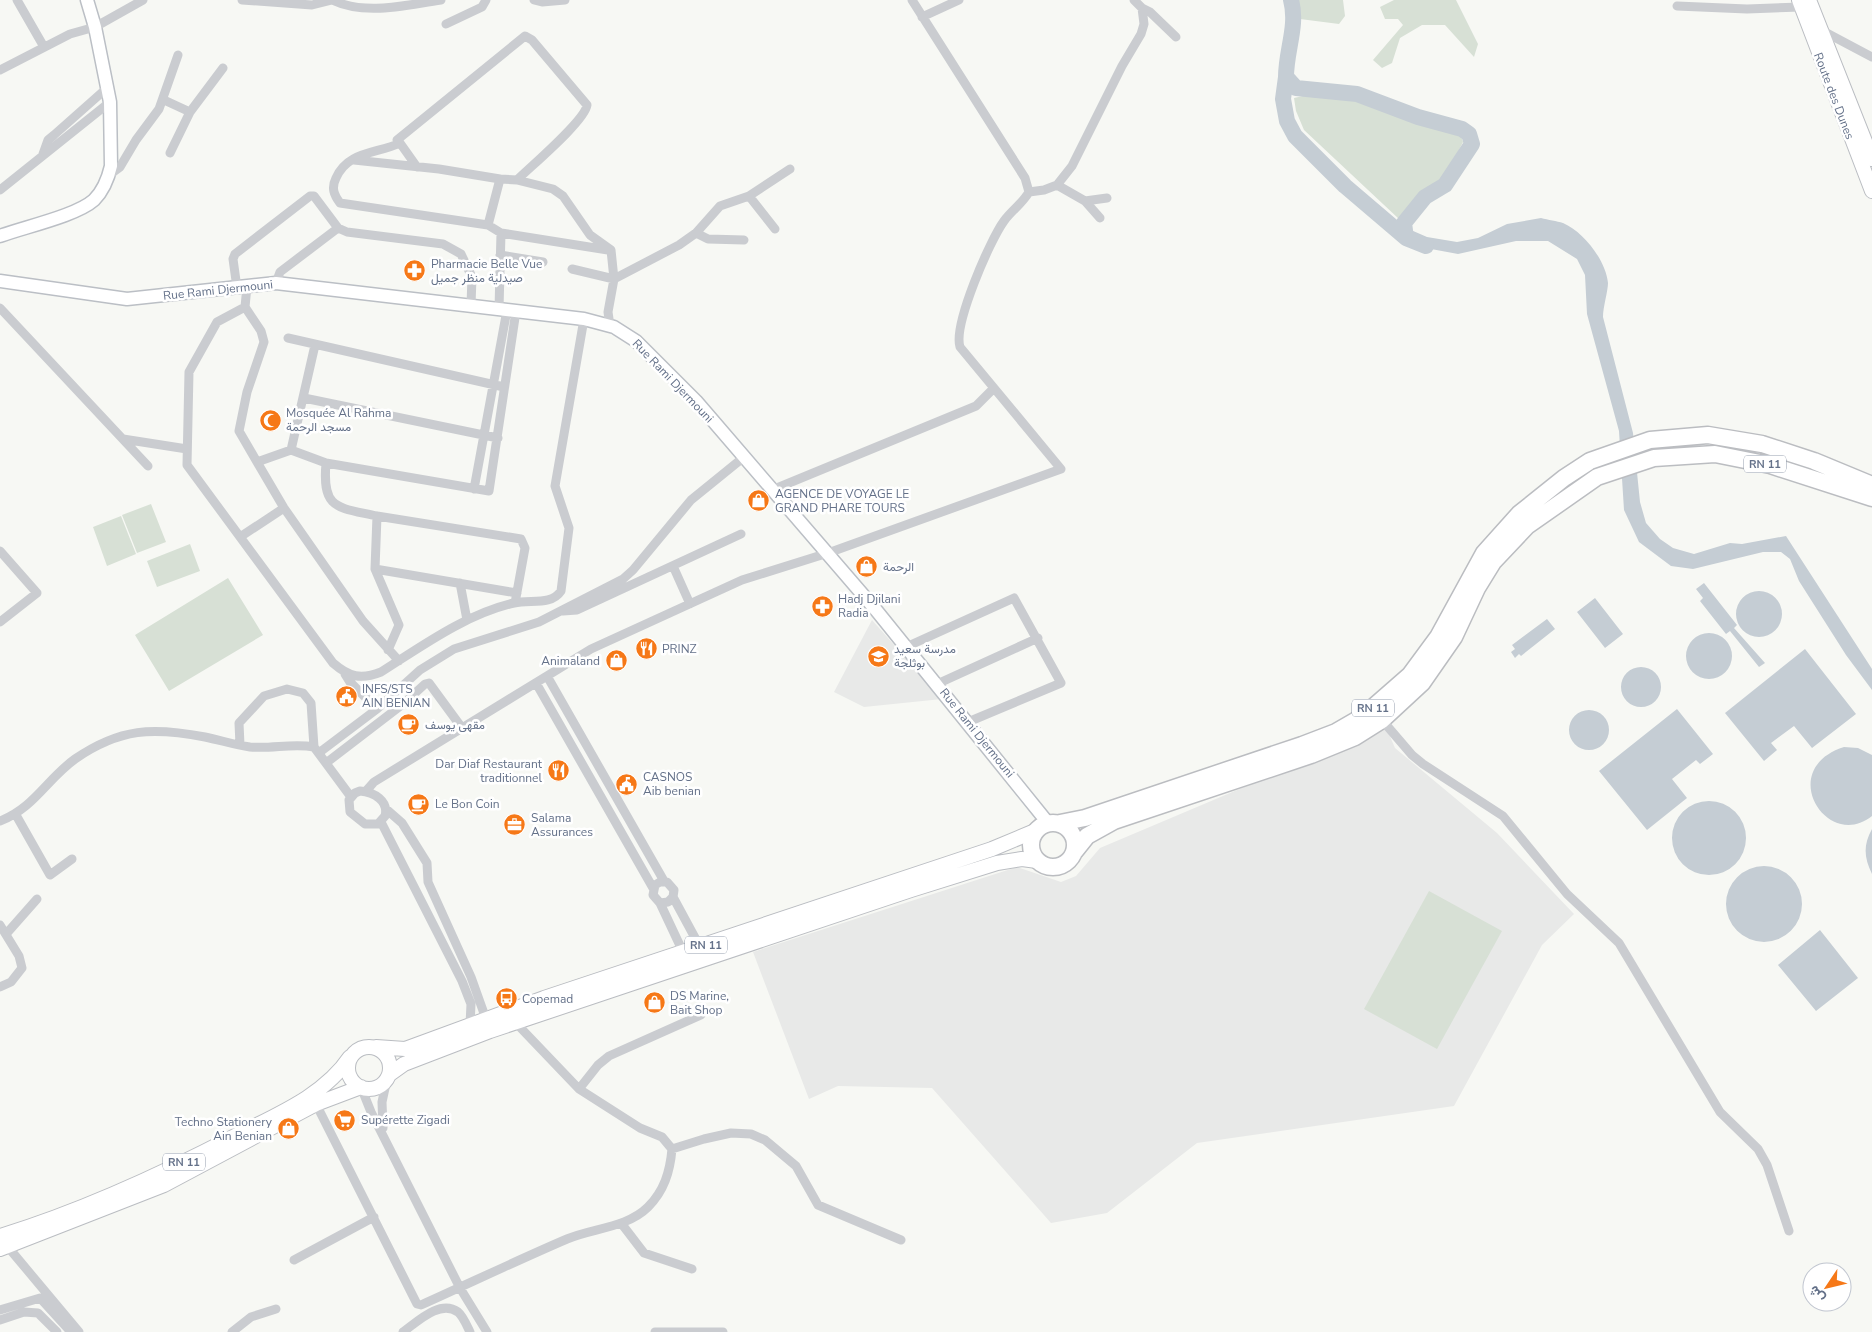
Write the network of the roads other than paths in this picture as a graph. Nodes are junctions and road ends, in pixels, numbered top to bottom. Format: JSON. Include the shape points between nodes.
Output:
{"nodes":[{"id":1,"x":17,"y":0,"type":"edge"},
{"id":2,"x":87,"y":0,"type":"edge"},
{"id":3,"x":143,"y":0,"type":"edge"},
{"id":4,"x":242,"y":0,"type":"edge"},
{"id":5,"x":332,"y":0,"type":"edge"},
{"id":6,"x":442,"y":0,"type":"edge"},
{"id":7,"x":486,"y":0,"type":"edge"},
{"id":8,"x":534,"y":0,"type":"edge"},
{"id":9,"x":565,"y":0,"type":"edge"},
{"id":10,"x":912,"y":0,"type":"edge"},
{"id":11,"x":959,"y":0,"type":"edge"},
{"id":12,"x":1134,"y":0,"type":"edge"},
{"id":13,"x":1803,"y":2,"type":"edge"},
{"id":14,"x":1677,"y":6,"type":"dead end"},
{"id":15,"x":1142,"y":8,"type":"junction"},
{"id":16,"x":922,"y":17,"type":"junction"},
{"id":17,"x":446,"y":24,"type":"dead end"},
{"id":18,"x":95,"y":27,"type":"junction"},
{"id":19,"x":1821,"y":30,"type":"junction"},
{"id":20,"x":1176,"y":36,"type":"dead end"},
{"id":21,"x":44,"y":48,"type":"junction"},
{"id":22,"x":178,"y":55,"type":"dead end"},
{"id":23,"x":1872,"y":57,"type":"edge"},
{"id":24,"x":223,"y":68,"type":"dead end"},
{"id":25,"x":0,"y":70,"type":"edge"},
{"id":26,"x":107,"y":88,"type":"junction"},
{"id":27,"x":164,"y":100,"type":"junction"},
{"id":28,"x":110,"y":102,"type":"junction"},
{"id":29,"x":190,"y":112,"type":"junction"},
{"id":30,"x":400,"y":143,"type":"junction"},
{"id":31,"x":170,"y":153,"type":"dead end"},
{"id":32,"x":42,"y":156,"type":"junction"},
{"id":33,"x":1872,"y":159,"type":"edge"},
{"id":34,"x":348,"y":160,"type":"junction"},
{"id":35,"x":417,"y":167,"type":"junction"},
{"id":36,"x":790,"y":169,"type":"dead end"},
{"id":37,"x":109,"y":175,"type":"junction"},
{"id":38,"x":500,"y":179,"type":"junction"},
{"id":39,"x":516,"y":180,"type":"junction"},
{"id":40,"x":1057,"y":185,"type":"junction"},
{"id":41,"x":0,"y":190,"type":"edge"},
{"id":42,"x":1872,"y":191,"type":"edge"},
{"id":43,"x":1029,"y":192,"type":"junction"},
{"id":44,"x":749,"y":196,"type":"junction"},
{"id":45,"x":1107,"y":198,"type":"dead end"},
{"id":46,"x":1086,"y":201,"type":"junction"},
{"id":47,"x":1100,"y":218,"type":"dead end"},
{"id":48,"x":488,"y":225,"type":"junction"},
{"id":49,"x":338,"y":228,"type":"junction"},
{"id":50,"x":775,"y":229,"type":"dead end"},
{"id":51,"x":696,"y":232,"type":"junction"},
{"id":52,"x":501,"y":233,"type":"junction"},
{"id":53,"x":0,"y":236,"type":"edge"},
{"id":54,"x":744,"y":240,"type":"dead end"},
{"id":55,"x":611,"y":250,"type":"junction"},
{"id":56,"x":500,"y":255,"type":"junction"},
{"id":57,"x":543,"y":262,"type":"dead end"},
{"id":58,"x":572,"y":269,"type":"dead end"},
{"id":59,"x":614,"y":279,"type":"junction"},
{"id":60,"x":0,"y":281,"type":"edge"},
{"id":61,"x":276,"y":283,"type":"junction"},
{"id":62,"x":242,"y":287,"type":"junction"},
{"id":63,"x":471,"y":305,"type":"junction"},
{"id":64,"x":245,"y":307,"type":"junction"},
{"id":65,"x":0,"y":308,"type":"edge"},
{"id":66,"x":507,"y":310,"type":"junction"},
{"id":67,"x":584,"y":320,"type":"junction"},
{"id":68,"x":610,"y":326,"type":"junction"},
{"id":69,"x":288,"y":338,"type":"dead end"},
{"id":70,"x":315,"y":345,"type":"junction"},
{"id":71,"x":493,"y":385,"type":"junction"},
{"id":72,"x":504,"y":387,"type":"junction"},
{"id":73,"x":994,"y":388,"type":"junction"},
{"id":74,"x":304,"y":398,"type":"junction"},
{"id":75,"x":483,"y":435,"type":"junction"},
{"id":76,"x":498,"y":438,"type":"junction"},
{"id":77,"x":123,"y":439,"type":"junction"},
{"id":78,"x":187,"y":449,"type":"junction"},
{"id":79,"x":291,"y":450,"type":"junction"},
{"id":80,"x":744,"y":457,"type":"junction"},
{"id":81,"x":257,"y":462,"type":"junction"},
{"id":82,"x":326,"y":463,"type":"junction"},
{"id":83,"x":148,"y":466,"type":"dead end"},
{"id":84,"x":1872,"y":478,"type":"edge"},
{"id":85,"x":1855,"y":479,"type":"junction"},
{"id":86,"x":1872,"y":485,"type":"edge"},
{"id":87,"x":474,"y":490,"type":"junction"},
{"id":88,"x":772,"y":490,"type":"junction"},
{"id":89,"x":1872,"y":498,"type":"edge"},
{"id":90,"x":284,"y":508,"type":"junction"},
{"id":91,"x":377,"y":516,"type":"junction"},
{"id":92,"x":741,"y":534,"type":"dead end"},
{"id":93,"x":240,"y":537,"type":"junction"},
{"id":94,"x":828,"y":553,"type":"junction"},
{"id":95,"x":2,"y":557,"type":"edge"},
{"id":96,"x":673,"y":566,"type":"junction"},
{"id":97,"x":375,"y":568,"type":"junction"},
{"id":98,"x":460,"y":583,"type":"junction"},
{"id":99,"x":517,"y":593,"type":"junction"},
{"id":100,"x":515,"y":603,"type":"junction"},
{"id":101,"x":690,"y":604,"type":"junction"},
{"id":102,"x":560,"y":611,"type":"junction"},
{"id":103,"x":468,"y":620,"type":"junction"},
{"id":104,"x":0,"y":622,"type":"edge"},
{"id":105,"x":1038,"y":638,"type":"junction"},
{"id":106,"x":906,"y":647,"type":"junction"},
{"id":107,"x":388,"y":650,"type":"junction"},
{"id":108,"x":399,"y":661,"type":"junction"},
{"id":109,"x":345,"y":674,"type":"junction"},
{"id":110,"x":547,"y":676,"type":"junction"},
{"id":111,"x":536,"y":683,"type":"junction"},
{"id":112,"x":937,"y":684,"type":"junction"},
{"id":113,"x":377,"y":708,"type":"junction"},
{"id":114,"x":1382,"y":720,"type":"junction"},
{"id":115,"x":968,"y":722,"type":"junction"},
{"id":116,"x":462,"y":728,"type":"junction"},
{"id":117,"x":582,"y":738,"type":"junction"},
{"id":118,"x":240,"y":745,"type":"junction"},
{"id":119,"x":317,"y":750,"type":"junction"},
{"id":120,"x":326,"y":763,"type":"junction"},
{"id":121,"x":583,"y":764,"type":"junction"},
{"id":122,"x":366,"y":791,"type":"junction"},
{"id":123,"x":351,"y":797,"type":"junction"},
{"id":124,"x":386,"y":809,"type":"junction"},
{"id":125,"x":16,"y":815,"type":"junction"},
{"id":126,"x":0,"y":821,"type":"edge"},
{"id":127,"x":381,"y":822,"type":"junction"},
{"id":128,"x":1048,"y":826,"type":"junction"},
{"id":129,"x":1075,"y":851,"type":"junction"},
{"id":130,"x":72,"y":859,"type":"dead end"},
{"id":131,"x":1037,"y":861,"type":"junction"},
{"id":132,"x":664,"y":881,"type":"junction"},
{"id":133,"x":653,"y":888,"type":"junction"},
{"id":134,"x":673,"y":897,"type":"junction"},
{"id":135,"x":37,"y":899,"type":"dead end"},
{"id":136,"x":660,"y":903,"type":"junction"},
{"id":137,"x":0,"y":925,"type":"edge"},
{"id":138,"x":7,"y":933,"type":"junction"},
{"id":139,"x":700,"y":946,"type":"junction"},
{"id":140,"x":683,"y":952,"type":"junction"},
{"id":141,"x":0,"y":987,"type":"edge"},
{"id":142,"x":701,"y":1015,"type":"dead end"},
{"id":143,"x":486,"y":1019,"type":"junction"},
{"id":144,"x":515,"y":1022,"type":"junction"},
{"id":145,"x":470,"y":1025,"type":"junction"},
{"id":146,"x":376,"y":1047,"type":"junction"},
{"id":147,"x":350,"y":1057,"type":"junction"},
{"id":148,"x":388,"y":1077,"type":"junction"},
{"id":149,"x":361,"y":1087,"type":"junction"},
{"id":150,"x":580,"y":1089,"type":"junction"},
{"id":151,"x":316,"y":1104,"type":"junction"},
{"id":152,"x":385,"y":1138,"type":"junction"},
{"id":153,"x":672,"y":1150,"type":"junction"},
{"id":154,"x":374,"y":1217,"type":"junction"},
{"id":155,"x":621,"y":1223,"type":"junction"},
{"id":156,"x":1788,"y":1231,"type":"dead end"},
{"id":157,"x":902,"y":1240,"type":"dead end"},
{"id":158,"x":3,"y":1244,"type":"edge"},
{"id":159,"x":294,"y":1260,"type":"dead end"},
{"id":160,"x":692,"y":1269,"type":"dead end"},
{"id":161,"x":460,"y":1288,"type":"junction"},
{"id":162,"x":276,"y":1309,"type":"dead end"},
{"id":163,"x":0,"y":1310,"type":"edge"},
{"id":164,"x":0,"y":1320,"type":"edge"},
{"id":165,"x":482,"y":1330,"type":"edge"},
{"id":166,"x":57,"y":1332,"type":"edge"},
{"id":167,"x":71,"y":1332,"type":"edge"},
{"id":168,"x":79,"y":1332,"type":"edge"},
{"id":169,"x":232,"y":1332,"type":"edge"},
{"id":170,"x":403,"y":1332,"type":"edge"},
{"id":171,"x":470,"y":1332,"type":"edge"},
{"id":172,"x":655,"y":1332,"type":"edge"},
{"id":173,"x":724,"y":1332,"type":"edge"}],
"edges":[{"from":1,"to":21,"type":"street"},
{"from":2,"to":18,"type":"main road"},
{"from":3,"to":18,"type":"street"},
{"from":4,"to":5,"type":"street","via":[[312,5]]},
{"from":5,"to":6,"type":"street","via":[[348,8],[369,9]]},
{"from":7,"to":17,"type":"street","via":[[482,7]]},
{"from":8,"to":9,"type":"street"},
{"from":10,"to":16,"type":"street"},
{"from":11,"to":16,"type":"street"},
{"from":12,"to":15,"type":"street"},
{"from":13,"to":14,"type":"street","via":[[1747,9]]},
{"from":13,"to":19,"type":"main road","name":"Route des Dunes"},
{"from":13,"to":42,"type":"main road","name":"Route des Dunes"},
{"from":15,"to":20,"type":"street"},
{"from":15,"to":40,"type":"street","via":[[1144,24],[1141,34],[1072,166]]},
{"from":16,"to":43,"type":"street","via":[[1025,178]]},
{"from":18,"to":21,"type":"street","via":[[70,34]]},
{"from":18,"to":26,"type":"main road"},
{"from":19,"to":23,"type":"street"},
{"from":19,"to":33,"type":"main road","name":"Route des Dunes"},
{"from":21,"to":25,"type":"street"},
{"from":22,"to":27,"type":"street"},
{"from":24,"to":29,"type":"street"},
{"from":26,"to":28,"type":"main road"},
{"from":26,"to":32,"type":"street","via":[[48,140]]},
{"from":27,"to":29,"type":"street"},
{"from":27,"to":37,"type":"street","via":[[120,167]]},
{"from":28,"to":32,"type":"street"},
{"from":28,"to":37,"type":"main road"},
{"from":29,"to":31,"type":"street"},
{"from":30,"to":34,"type":"street"},
{"from":30,"to":35,"type":"street"},
{"from":30,"to":39,"type":"street","via":[[397,140],[525,36],[587,105],[572,127]]},
{"from":32,"to":41,"type":"street"},
{"from":34,"to":35,"type":"street"},
{"from":34,"to":48,"type":"street","via":[[334,181],[334,194],[340,203]]},
{"from":35,"to":38,"type":"street"},
{"from":36,"to":44,"type":"street"},
{"from":37,"to":53,"type":"main road","via":[[100,193],[84,206]]},
{"from":38,"to":39,"type":"street"},
{"from":38,"to":48,"type":"street"},
{"from":39,"to":55,"type":"street","via":[[553,189],[563,196],[590,235]]},
{"from":40,"to":43,"type":"street"},
{"from":40,"to":46,"type":"street"},
{"from":43,"to":73,"type":"street","via":[[990,244],[958,339],[960,346]]},
{"from":44,"to":50,"type":"street"},
{"from":44,"to":51,"type":"street","via":[[720,206]]},
{"from":45,"to":46,"type":"street"},
{"from":46,"to":47,"type":"street"},
{"from":48,"to":52,"type":"street"},
{"from":49,"to":61,"type":"street","via":[[280,272]]},
{"from":49,"to":62,"type":"street","via":[[314,196],[310,196],[235,254],[234,268]]},
{"from":49,"to":63,"type":"street","via":[[347,232],[443,244],[461,254],[472,277]]},
{"from":51,"to":54,"type":"street","via":[[708,239]]},
{"from":51,"to":59,"type":"street","via":[[679,245]]},
{"from":52,"to":55,"type":"street"},
{"from":52,"to":56,"type":"street"},
{"from":55,"to":59,"type":"street"},
{"from":56,"to":57,"type":"street"},
{"from":56,"to":66,"type":"street"},
{"from":58,"to":59,"type":"street"},
{"from":59,"to":68,"type":"street","via":[[608,312]]},
{"from":60,"to":62,"type":"main road","name":"Rue Rami Djermouni","via":[[127,299]]},
{"from":61,"to":62,"type":"main road","name":"Rue Rami Djermouni"},
{"from":61,"to":63,"type":"main road","name":"Rue Rami Djermouni"},
{"from":62,"to":64,"type":"street"},
{"from":63,"to":66,"type":"main road","name":"Rue Rami Djermouni"},
{"from":64,"to":78,"type":"street","via":[[217,322],[189,372]]},
{"from":64,"to":81,"type":"street","via":[[262,331],[264,342],[247,392],[239,431]]},
{"from":65,"to":77,"type":"street"},
{"from":66,"to":67,"type":"main road","name":"Rue Rami Djermouni"},
{"from":66,"to":71,"type":"street"},
{"from":66,"to":72,"type":"street"},
{"from":67,"to":68,"type":"main road","name":"Rue Rami Djermouni"},
{"from":67,"to":100,"type":"street","via":[[555,486],[569,528],[561,591],[545,601]]},
{"from":68,"to":80,"type":"main road","name":"Rue Rami Djermouni","via":[[636,341],[696,401]]},
{"from":69,"to":70,"type":"street"},
{"from":70,"to":71,"type":"street"},
{"from":70,"to":74,"type":"street"},
{"from":71,"to":72,"type":"street"},
{"from":71,"to":75,"type":"street"},
{"from":72,"to":76,"type":"street"},
{"from":73,"to":88,"type":"street","via":[[976,406]]},
{"from":73,"to":94,"type":"street","via":[[1062,469]]},
{"from":74,"to":75,"type":"street"},
{"from":74,"to":79,"type":"street"},
{"from":75,"to":76,"type":"street"},
{"from":75,"to":87,"type":"street"},
{"from":76,"to":87,"type":"street","via":[[489,491]]},
{"from":77,"to":78,"type":"street"},
{"from":77,"to":83,"type":"street"},
{"from":78,"to":93,"type":"street","via":[[187,465]]},
{"from":79,"to":81,"type":"street"},
{"from":79,"to":82,"type":"street"},
{"from":80,"to":88,"type":"main road","name":"Rue Rami Djermouni"},
{"from":80,"to":102,"type":"street","via":[[691,500],[634,570],[623,579]]},
{"from":81,"to":90,"type":"street"},
{"from":82,"to":87,"type":"street"},
{"from":82,"to":91,"type":"street","via":[[325,480],[332,502],[337,507]]},
{"from":84,"to":85,"type":"main road","number":"RN 11"},
{"from":85,"to":86,"type":"highway","number":"RN 11"},
{"from":85,"to":128,"type":"highway","number":"RN 11","via":[[1762,444],[1708,435],[1650,440],[1590,461],[1519,514],[1490,546],[1465,584],[1438,637],[1416,667],[1362,717],[1336,732],[1302,745],[1085,818]]},
{"from":88,"to":94,"type":"main road","name":"Rue Rami Djermouni"},
{"from":89,"to":114,"type":"highway","number":"RN 11","via":[[1770,465],[1715,454],[1654,458],[1597,477],[1527,526],[1493,562],[1476,588],[1454,637],[1422,683]]},
{"from":90,"to":93,"type":"street"},
{"from":90,"to":107,"type":"street","via":[[363,621]]},
{"from":91,"to":97,"type":"street"},
{"from":91,"to":99,"type":"street","via":[[521,539],[525,548]]},
{"from":92,"to":96,"type":"street"},
{"from":93,"to":109,"type":"street","via":[[333,663]]},
{"from":94,"to":101,"type":"street","via":[[742,580]]},
{"from":94,"to":106,"type":"main road","name":"Rue Rami Djermouni"},
{"from":95,"to":104,"type":"street","via":[[37,593]]},
{"from":96,"to":101,"type":"street"},
{"from":96,"to":102,"type":"street","via":[[577,610]]},
{"from":97,"to":98,"type":"street"},
{"from":97,"to":107,"type":"street","via":[[399,625]]},
{"from":98,"to":99,"type":"street"},
{"from":98,"to":103,"type":"street"},
{"from":99,"to":100,"type":"street"},
{"from":100,"to":103,"type":"street"},
{"from":101,"to":110,"type":"street","via":[[591,649]]},
{"from":102,"to":113,"type":"street","via":[[539,622],[454,649],[420,670]]},
{"from":103,"to":108,"type":"street"},
{"from":105,"to":106,"type":"street","via":[[1014,598]]},
{"from":105,"to":112,"type":"street"},
{"from":105,"to":115,"type":"street","via":[[1061,683]]},
{"from":106,"to":112,"type":"main road","name":"Rue Rami Djermouni"},
{"from":107,"to":108,"type":"street"},
{"from":108,"to":109,"type":"street","via":[[369,677]]},
{"from":109,"to":113,"type":"street"},
{"from":110,"to":111,"type":"street"},
{"from":110,"to":117,"type":"street"},
{"from":111,"to":116,"type":"street"},
{"from":111,"to":121,"type":"street"},
{"from":112,"to":115,"type":"main road","name":"Rue Rami Djermouni"},
{"from":113,"to":119,"type":"street"},
{"from":114,"to":129,"type":"highway","number":"RN 11","via":[[1354,737],[1311,755],[1114,820],[1087,836]]},
{"from":114,"to":156,"type":"street","via":[[1418,760],[1503,816],[1567,894],[1619,943],[1720,1112],[1758,1149],[1767,1164]]},
{"from":115,"to":128,"type":"main road","name":"Rue Rami Djermouni"},
{"from":116,"to":120,"type":"street","via":[[429,683]]},
{"from":116,"to":122,"type":"street","via":[[374,782]]},
{"from":117,"to":121,"type":"street"},
{"from":117,"to":132,"type":"street"},
{"from":118,"to":119,"type":"street","via":[[265,748],[301,745]]},
{"from":118,"to":119,"type":"street","via":[[239,723],[264,696],[287,689],[302,693],[311,703]]},
{"from":118,"to":125,"type":"street","via":[[168,731],[142,730],[124,734],[90,750],[61,769],[42,793]]},
{"from":119,"to":120,"type":"street"},
{"from":120,"to":123,"type":"street"},
{"from":121,"to":133,"type":"street"},
{"from":122,"to":123,"type":"street"},
{"from":122,"to":124,"type":"street","via":[[381,799]]},
{"from":123,"to":127,"type":"street","via":[[348,808],[353,817],[368,825]]},
{"from":124,"to":127,"type":"street","via":[[386,816]]},
{"from":124,"to":143,"type":"street","via":[[402,823],[427,863],[429,885],[472,977]]},
{"from":125,"to":126,"type":"street"},
{"from":125,"to":130,"type":"street","via":[[50,875]]},
{"from":127,"to":145,"type":"street","via":[[462,981],[471,1004]]},
{"from":128,"to":129,"type":"highway","via":[[1071,831]]},
{"from":128,"to":131,"type":"highway","via":[[1030,846]]},
{"from":128,"to":139,"type":"main road","number":"RN 11","via":[[992,849]]},
{"from":129,"to":131,"type":"highway","via":[[1059,866],[1051,867]]},
{"from":131,"to":144,"type":"main road","number":"RN 11","via":[[997,862]]},
{"from":132,"to":133,"type":"street"},
{"from":132,"to":134,"type":"street","via":[[672,886]]},
{"from":133,"to":136,"type":"street","via":[[654,898]]},
{"from":134,"to":136,"type":"street"},
{"from":134,"to":139,"type":"street"},
{"from":135,"to":138,"type":"street"},
{"from":136,"to":140,"type":"street"},
{"from":137,"to":138,"type":"street"},
{"from":138,"to":141,"type":"street","via":[[22,968],[11,982]]},
{"from":139,"to":140,"type":"main road","number":"RN 11"},
{"from":140,"to":143,"type":"main road","number":"RN 11"},
{"from":142,"to":150,"type":"street","via":[[609,1056]]},
{"from":143,"to":145,"type":"main road","number":"RN 11"},
{"from":144,"to":148,"type":"main road","number":"RN 11","via":[[404,1064]]},
{"from":144,"to":150,"type":"street"},
{"from":145,"to":146,"type":"main road","number":"RN 11","via":[[405,1049]]},
{"from":146,"to":147,"type":"main road","via":[[362,1048]]},
{"from":146,"to":148,"type":"main road","via":[[390,1061]]},
{"from":147,"to":149,"type":"main road","via":[[349,1075]]},
{"from":147,"to":158,"type":"main road","number":"RN 11","via":[[335,1077],[317,1091],[209,1150],[35,1226]]},
{"from":148,"to":149,"type":"main road","via":[[378,1087]]},
{"from":148,"to":152,"type":"street","via":[[381,1114]]},
{"from":149,"to":151,"type":"main road","number":"RN 11"},
{"from":149,"to":152,"type":"street"},
{"from":150,"to":153,"type":"street","via":[[640,1128],[662,1137]]},
{"from":151,"to":154,"type":"street"},
{"from":151,"to":158,"type":"main road","number":"RN 11","via":[[164,1185]]},
{"from":152,"to":161,"type":"street"},
{"from":153,"to":155,"type":"street","via":[[670,1170],[661,1192],[646,1209]]},
{"from":153,"to":157,"type":"street","via":[[704,1139],[751,1134],[765,1140],[796,1166],[818,1205]]},
{"from":154,"to":159,"type":"street"},
{"from":154,"to":161,"type":"street","via":[[417,1304]]},
{"from":155,"to":160,"type":"street","via":[[644,1253]]},
{"from":155,"to":161,"type":"street","via":[[569,1238]]},
{"from":158,"to":168,"type":"street"},
{"from":161,"to":165,"type":"street"},
{"from":162,"to":169,"type":"street","via":[[251,1317]]},
{"from":163,"to":167,"type":"street","via":[[40,1298]]},
{"from":164,"to":166,"type":"street","via":[[24,1312],[38,1313]]},
{"from":170,"to":171,"type":"street","via":[[434,1311],[446,1307],[459,1312]]},
{"from":172,"to":173,"type":"street"}]}
